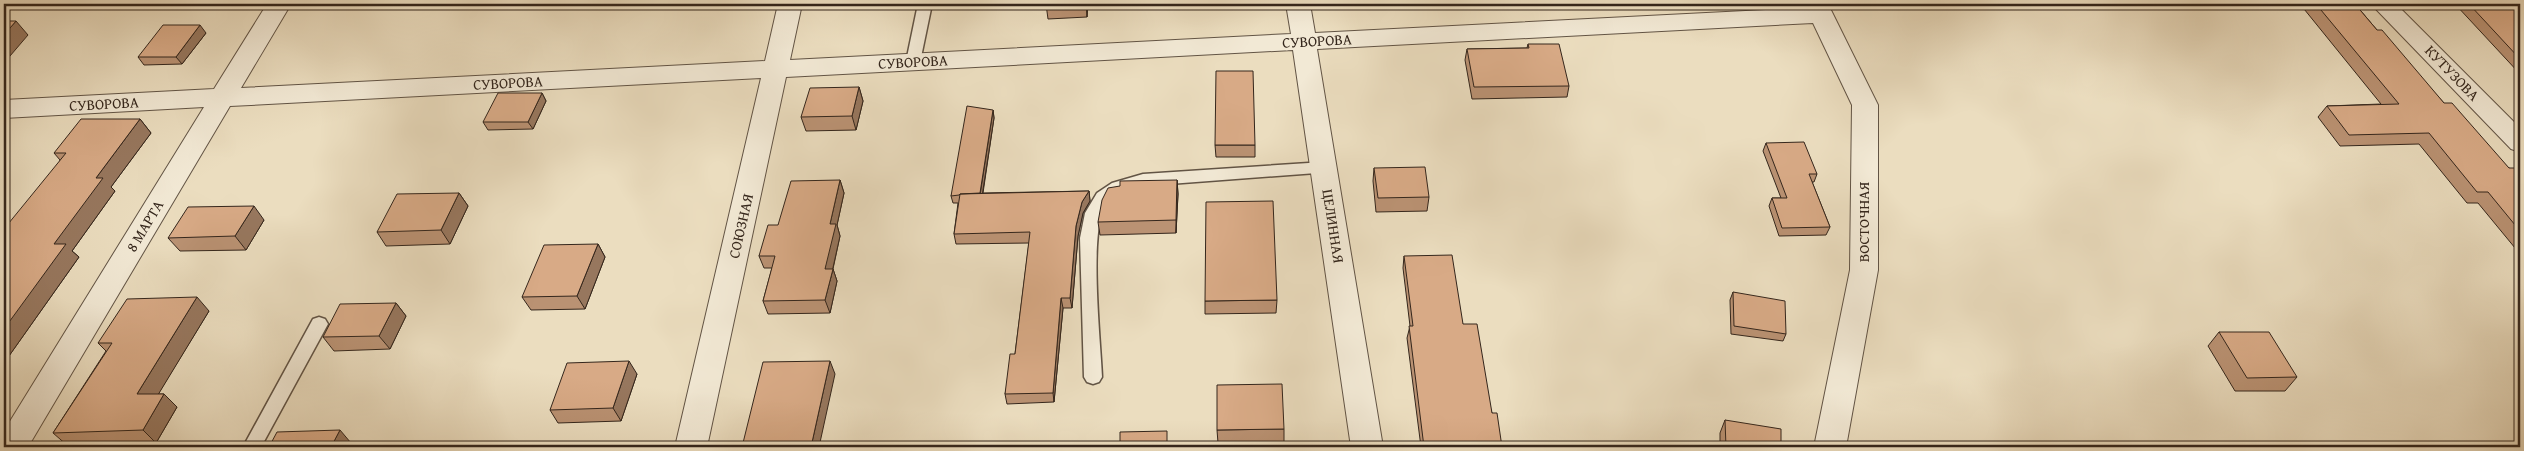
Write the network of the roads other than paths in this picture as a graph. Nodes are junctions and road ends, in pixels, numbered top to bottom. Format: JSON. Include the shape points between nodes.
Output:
{"nodes":[{"id":1,"x":279,"y":4,"type":"edge"},
{"id":2,"x":790,"y":4,"type":"edge"},
{"id":3,"x":925,"y":4,"type":"edge"},
{"id":4,"x":1298,"y":4,"type":"edge"},
{"id":5,"x":2383,"y":4,"type":"edge"},
{"id":6,"x":1819,"y":10,"type":"edge"},
{"id":7,"x":1304,"y":42,"type":"junction"},
{"id":8,"x":913,"y":62,"type":"junction"},
{"id":9,"x":777,"y":69,"type":"junction"},
{"id":10,"x":222,"y":98,"type":"junction"},
{"id":11,"x":4,"y":110,"type":"edge"},
{"id":12,"x":2520,"y":143,"type":"edge"},
{"id":13,"x":1324,"y":168,"type":"junction"},
{"id":14,"x":319,"y":324,"type":"dead end"},
{"id":15,"x":1093,"y":377,"type":"dead end"},
{"id":16,"x":10,"y":447,"type":"edge"},
{"id":17,"x":252,"y":447,"type":"edge"},
{"id":18,"x":691,"y":447,"type":"edge"},
{"id":19,"x":1368,"y":447,"type":"edge"},
{"id":20,"x":1830,"y":447,"type":"edge"}],
"edges":[{"from":1,"to":10,"type":"street","name":"8 МАРТА"},
{"from":2,"to":9,"type":"street","name":"СОЮЗНАЯ"},
{"from":3,"to":8,"type":"lane"},
{"from":4,"to":7,"type":"street","name":"ЦЕЛИННАЯ"},
{"from":5,"to":12,"type":"street","name":"КУТУЗОВА"},
{"from":6,"to":7,"type":"street","name":"СУВОРОВА"},
{"from":6,"to":20,"type":"street","name":"ВОСТОЧНАЯ","via":[[1865,105],[1864,270]]},
{"from":7,"to":8,"type":"street","name":"СУВОРОВА"},
{"from":7,"to":13,"type":"street","name":"ЦЕЛИННАЯ"},
{"from":8,"to":9,"type":"street","name":"СУВОРОВА"},
{"from":9,"to":10,"type":"street","name":"СУВОРОВА"},
{"from":9,"to":18,"type":"street","name":"СОЮЗНАЯ"},
{"from":10,"to":11,"type":"street","name":"СУВОРОВА"},
{"from":10,"to":16,"type":"street","name":"8 МАРТА"},
{"from":13,"to":15,"type":"lane","via":[[1143,180],[1120,186],[1100,198],[1088,238]]},
{"from":13,"to":19,"type":"street","name":"ЦЕЛИННАЯ"},
{"from":14,"to":17,"type":"lane"}]}
